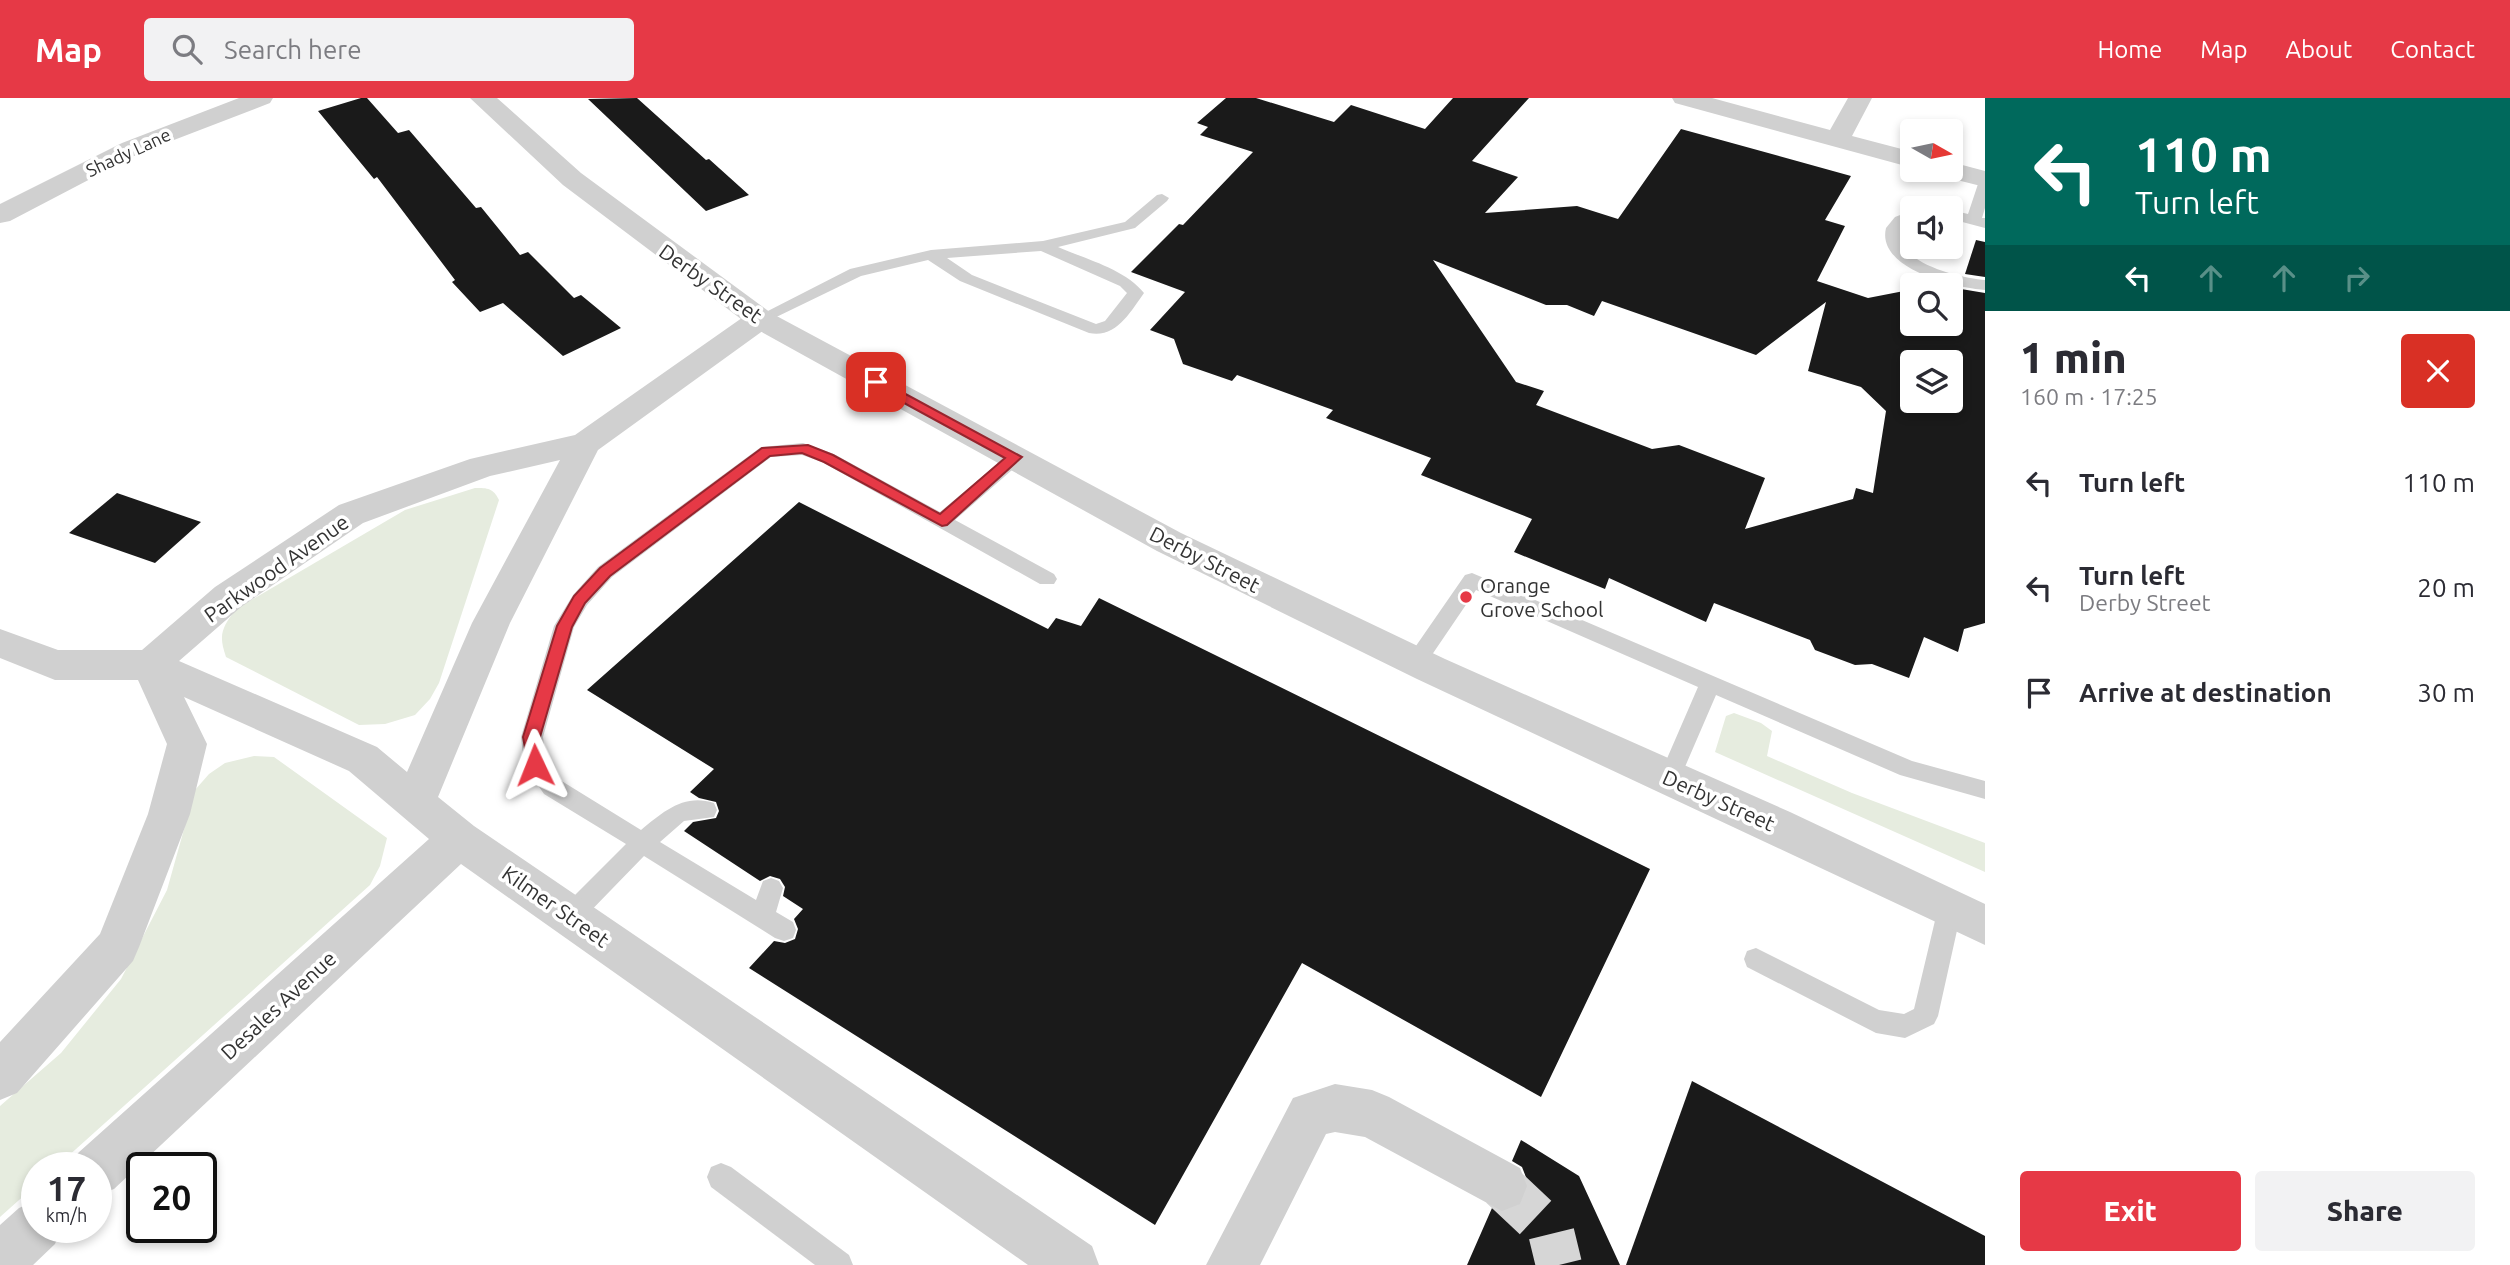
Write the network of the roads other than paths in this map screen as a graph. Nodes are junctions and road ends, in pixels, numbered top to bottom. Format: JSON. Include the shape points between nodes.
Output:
{"nodes":[{"id":1,"x":261,"y":98,"type":"edge"},
{"id":2,"x":482,"y":98,"type":"edge"},
{"id":3,"x":1684,"y":98,"type":"edge"},
{"id":4,"x":1860,"y":98,"type":"edge"},
{"id":5,"x":1837,"y":140,"type":"junction"},
{"id":6,"x":1900,"y":157,"type":"edge"},
{"id":7,"x":1964,"y":175,"type":"edge"},
{"id":8,"x":1985,"y":182,"type":"edge"},
{"id":9,"x":1162,"y":198,"type":"dead end"},
{"id":10,"x":0,"y":215,"type":"edge"},
{"id":11,"x":1900,"y":220,"type":"edge"},
{"id":12,"x":1980,"y":221,"type":"edge"},
{"id":13,"x":1043,"y":246,"type":"junction"},
{"id":14,"x":1900,"y":251,"type":"edge"},
{"id":15,"x":932,"y":256,"type":"junction"},
{"id":16,"x":1910,"y":259,"type":"edge"},
{"id":17,"x":1985,"y":285,"type":"edge"},
{"id":18,"x":760,"y":319,"type":"junction"},
{"id":19,"x":585,"y":443,"type":"junction"},
{"id":20,"x":1015,"y":457,"type":"junction"},
{"id":21,"x":942,"y":521,"type":"junction"},
{"id":22,"x":1047,"y":579,"type":"dead end"},
{"id":23,"x":0,"y":643,"type":"edge"},
{"id":24,"x":1416,"y":662,"type":"junction"},
{"id":25,"x":150,"y":665,"type":"junction"},
{"id":26,"x":1710,"y":684,"type":"junction"},
{"id":27,"x":1670,"y":777,"type":"junction"},
{"id":28,"x":1985,"y":790,"type":"edge"},
{"id":29,"x":415,"y":802,"type":"junction"},
{"id":30,"x":706,"y":810,"type":"dead end"},
{"id":31,"x":459,"y":839,"type":"junction"},
{"id":32,"x":642,"y":843,"type":"junction"},
{"id":33,"x":771,"y":888,"type":"dead end"},
{"id":34,"x":1950,"y":908,"type":"junction"},
{"id":35,"x":570,"y":916,"type":"junction"},
{"id":36,"x":763,"y":917,"type":"junction"},
{"id":37,"x":1985,"y":925,"type":"edge"},
{"id":38,"x":784,"y":930,"type":"dead end"},
{"id":39,"x":1756,"y":959,"type":"dead end"},
{"id":40,"x":0,"y":1077,"type":"edge"},
{"id":41,"x":112,"y":1156,"type":"edge"},
{"id":42,"x":721,"y":1177,"type":"dead end"},
{"id":43,"x":1502,"y":1186,"type":"tunnel mouth"},
{"id":44,"x":21,"y":1241,"type":"edge"},
{"id":45,"x":0,"y":1260,"type":"edge"},
{"id":46,"x":839,"y":1265,"type":"edge"},
{"id":47,"x":1073,"y":1265,"type":"edge"},
{"id":48,"x":1233,"y":1265,"type":"edge"}],
"edges":[{"from":1,"to":10,"type":"street","name":"Shady Lane","via":[[131,148]]},
{"from":2,"to":18,"type":"street","name":"Derby Street","via":[[582,187]]},
{"from":3,"to":5,"type":"street"},
{"from":4,"to":5,"type":"street"},
{"from":5,"to":6,"type":"street"},
{"from":7,"to":8,"type":"street"},
{"from":8,"to":12,"type":"lane"},
{"from":9,"to":13,"type":"lane","via":[[1130,225]]},
{"from":11,"to":14,"type":"lane","via":[[1892,227],[1891,236]]},
{"from":13,"to":15,"type":"lane"},
{"from":13,"to":15,"type":"lane","via":[[1126,283],[1136,293],[1111,325],[1095,329],[966,278]]},
{"from":15,"to":18,"type":"lane","via":[[856,272]]},
{"from":16,"to":17,"type":"lane","via":[[1949,279]]},
{"from":18,"to":19,"type":"street","name":"Parkwood Avenue"},
{"from":18,"to":20,"type":"street","name":"Derby Street"},
{"from":19,"to":25,"type":"street","name":"Parkwood Avenue","via":[[482,467],[351,514],[228,597]]},
{"from":19,"to":29,"type":"street","via":[[491,623]]},
{"from":20,"to":21,"type":"lane"},
{"from":20,"to":24,"type":"street","name":"Derby Street","via":[[1169,542]]},
{"from":21,"to":22,"type":"lane"},
{"from":21,"to":32,"type":"lane","via":[[828,458],[803,449],[767,451],[605,572],[564,626],[531,737],[535,765],[552,787]]},
{"from":23,"to":25,"type":"street","name":"Kilmer Street","via":[[55,664]]},
{"from":24,"to":26,"type":"lane","via":[[1472,580]]},
{"from":24,"to":27,"type":"street","name":"Derby Street"},
{"from":25,"to":29,"type":"street","name":"Kilmer Street","via":[[363,759]]},
{"from":25,"to":40,"type":"street","via":[[187,744],[169,814],[117,947]]},
{"from":26,"to":27,"type":"lane"},
{"from":26,"to":28,"type":"lane","via":[[1908,769]]},
{"from":27,"to":34,"type":"street","name":"Derby Street"},
{"from":29,"to":31,"type":"street","name":"Kilmer Street"},
{"from":30,"to":32,"type":"lane","via":[[679,813]]},
{"from":31,"to":35,"type":"street","name":"Kilmer Street"},
{"from":31,"to":41,"type":"street","name":"Desales Avenue"},
{"from":32,"to":35,"type":"lane"},
{"from":32,"to":36,"type":"lane"},
{"from":33,"to":36,"type":"lane"},
{"from":34,"to":37,"type":"street","name":"Derby Street"},
{"from":34,"to":39,"type":"lane","via":[[1925,1017],[1905,1026],[1876,1021]]},
{"from":35,"to":47,"type":"street","name":"Kilmer Street"},
{"from":36,"to":38,"type":"lane"},
{"from":42,"to":46,"type":"lane"},
{"from":43,"to":48,"type":"street","via":[[1372,1114],[1335,1108],[1310,1115]]},
{"from":44,"to":45,"type":"street"}]}
